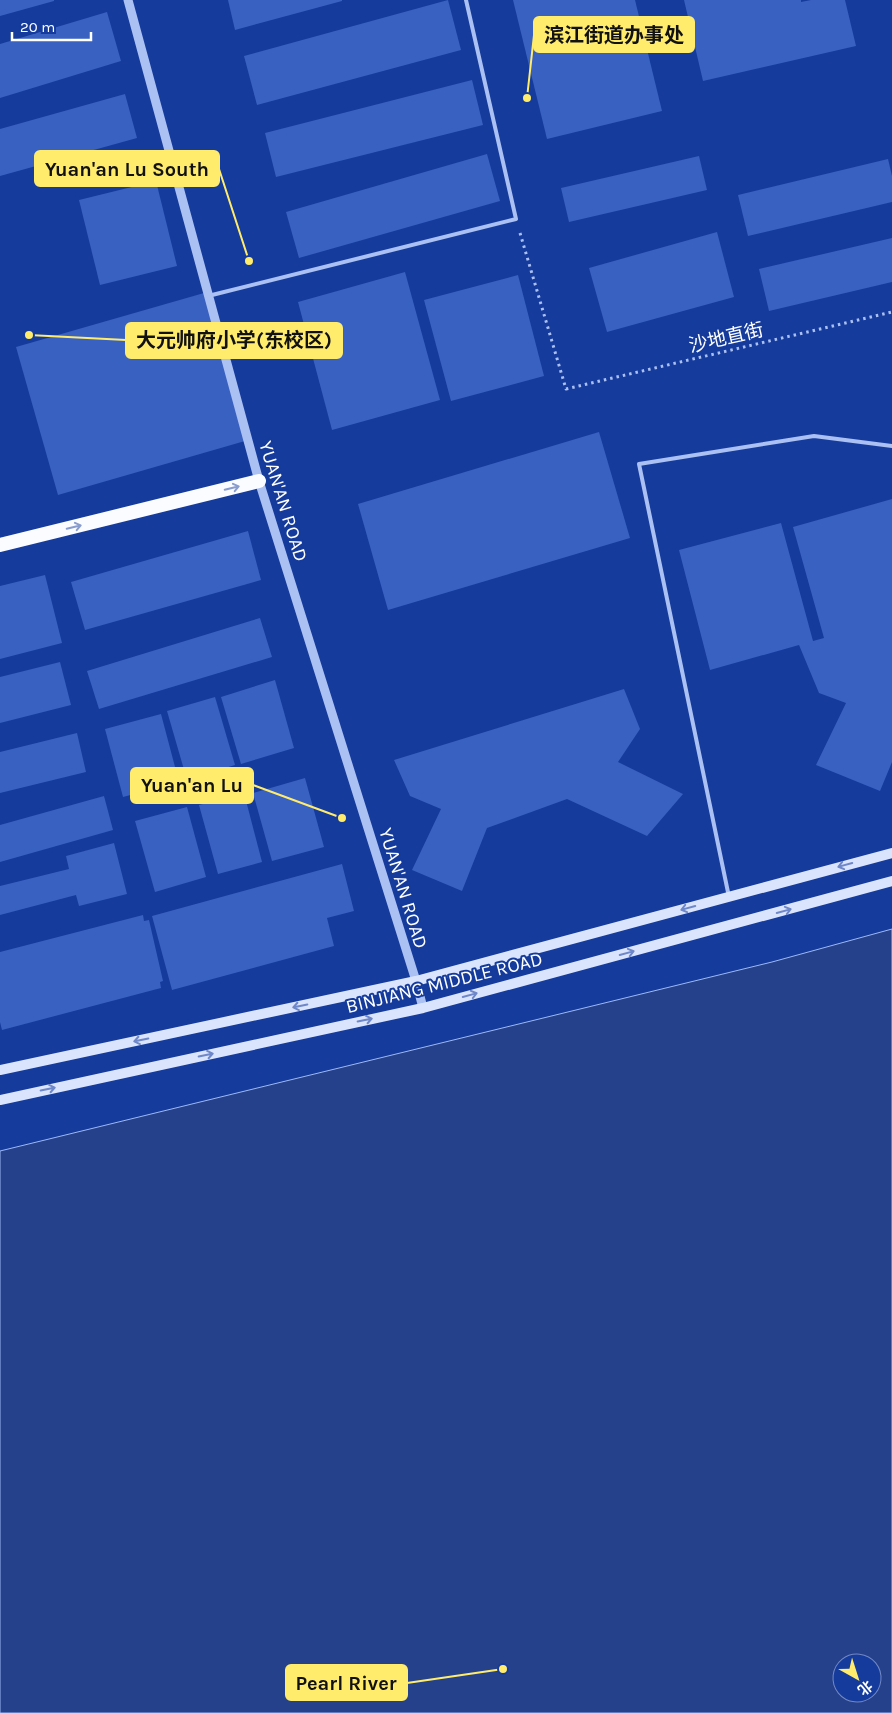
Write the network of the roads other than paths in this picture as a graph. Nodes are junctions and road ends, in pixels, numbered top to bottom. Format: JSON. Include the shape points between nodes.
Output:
{"nodes":[{"id":1,"x":128,"y":0,"type":"edge"},
{"id":2,"x":466,"y":0,"type":"edge"},
{"id":3,"x":208,"y":296,"type":"junction"},
{"id":4,"x":892,"y":446,"type":"edge"},
{"id":5,"x":260,"y":481,"type":"junction"},
{"id":6,"x":0,"y":544,"type":"edge"},
{"id":7,"x":892,"y":853,"type":"edge"},
{"id":8,"x":892,"y":881,"type":"edge"},
{"id":9,"x":729,"y":897,"type":"junction"},
{"id":10,"x":416,"y":980,"type":"junction"},
{"id":11,"x":423,"y":1008,"type":"junction"},
{"id":12,"x":0,"y":1070,"type":"edge"},
{"id":13,"x":0,"y":1100,"type":"edge"}],
"edges":[{"from":1,"to":3,"type":"street","name":"YUAN'AN ROAD"},
{"from":2,"to":3,"type":"lane","via":[[516,219]]},
{"from":3,"to":5,"type":"street","name":"YUAN'AN ROAD"},
{"from":4,"to":9,"type":"lane","via":[[814,436],[639,464]]},
{"from":6,"to":5,"type":"highway","one_way":true},
{"from":5,"to":10,"type":"street","name":"YUAN'AN ROAD"},
{"from":7,"to":9,"type":"main road","name":"BINJIANG MIDDLE ROAD","one_way":true},
{"from":11,"to":8,"type":"main road","name":"BINJIANG MIDDLE ROAD","one_way":true},
{"from":9,"to":10,"type":"main road","name":"BINJIANG MIDDLE ROAD","one_way":true},
{"from":10,"to":11,"type":"street","name":"YUAN'AN ROAD"},
{"from":10,"to":12,"type":"main road","name":"BINJIANG MIDDLE ROAD","one_way":true},
{"from":13,"to":11,"type":"main road","name":"BINJIANG MIDDLE ROAD","one_way":true}]}
